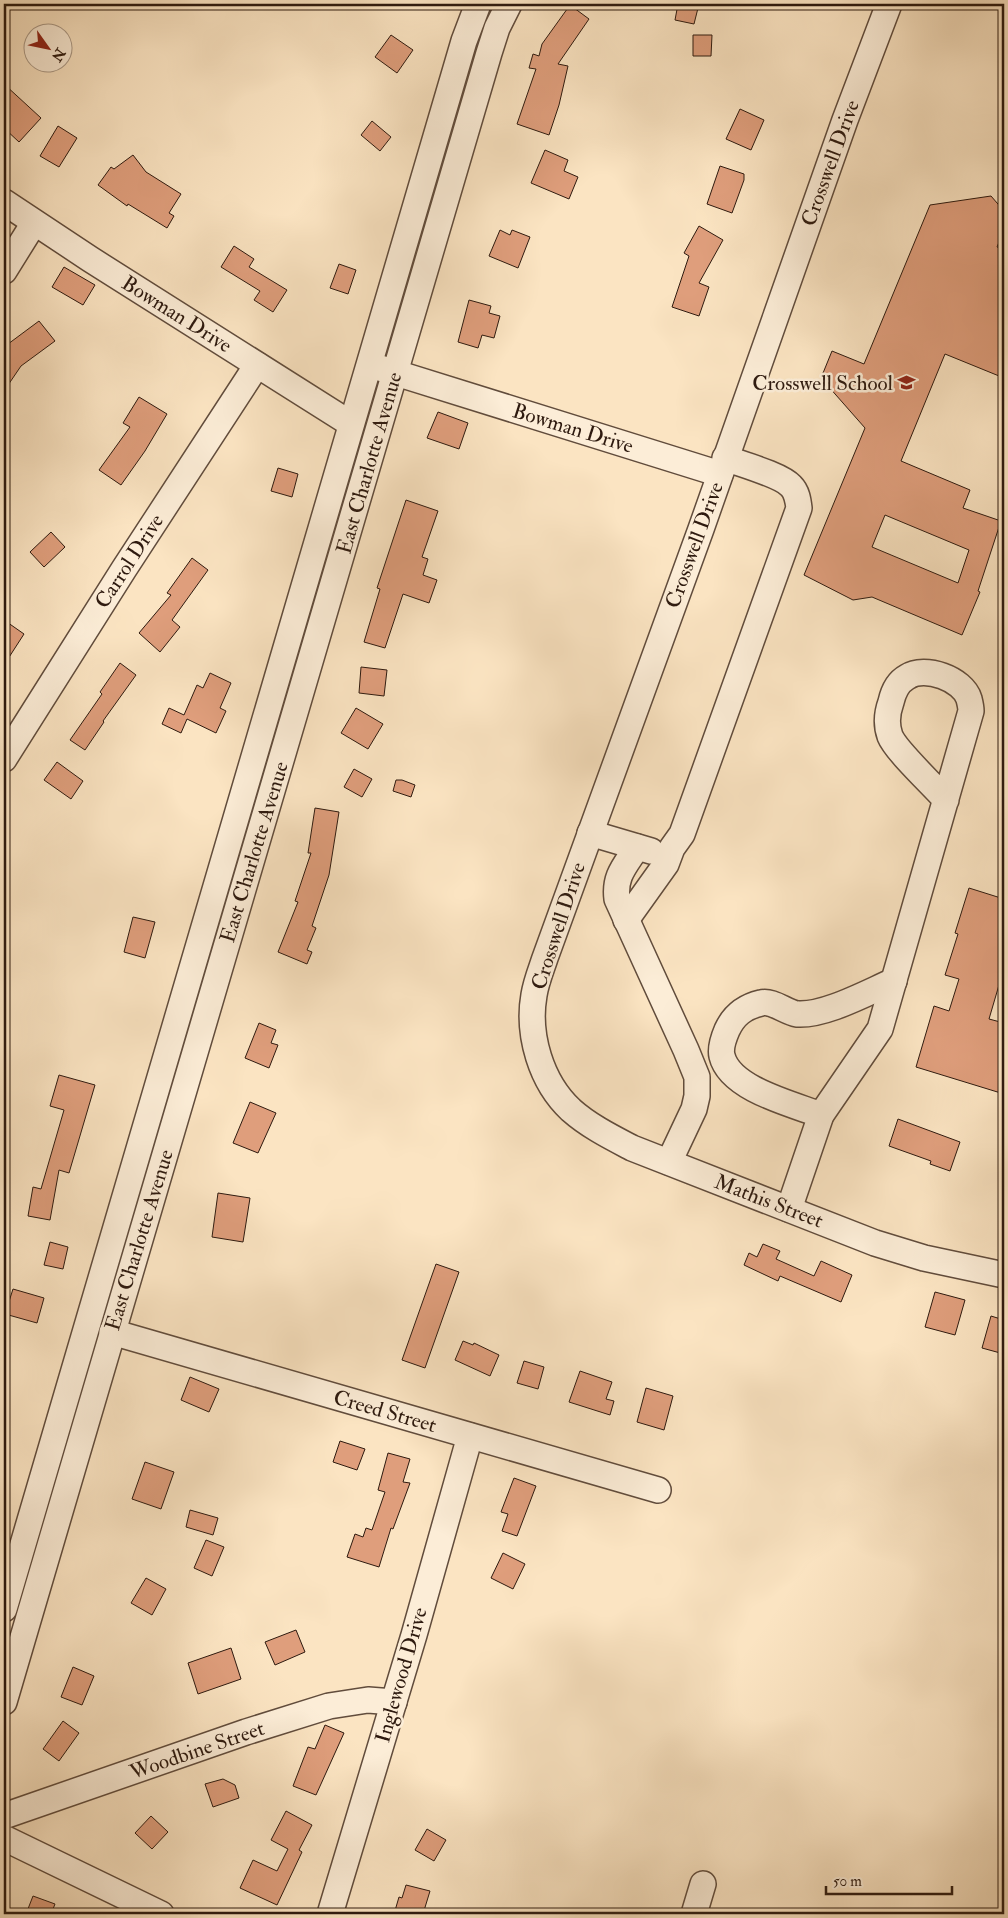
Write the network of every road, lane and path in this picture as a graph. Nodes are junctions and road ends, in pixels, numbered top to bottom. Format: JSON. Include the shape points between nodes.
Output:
{"nodes":[{"id":1,"x":478,"y":4,"type":"edge"},
{"id":2,"x":509,"y":4,"type":"edge"},
{"id":3,"x":889,"y":4,"type":"edge"},
{"id":4,"x":4,"y":202,"type":"edge"},
{"id":5,"x":34,"y":223,"type":"junction"},
{"id":6,"x":4,"y":271,"type":"edge"},
{"id":7,"x":368,"y":364,"type":"junction"},
{"id":8,"x":257,"y":365,"type":"junction"},
{"id":9,"x":395,"y":373,"type":"junction"},
{"id":10,"x":351,"y":424,"type":"junction"},
{"id":11,"x":723,"y":466,"type":"junction"},
{"id":12,"x":4,"y":759,"type":"edge"},
{"id":13,"x":946,"y":800,"type":"junction"},
{"id":14,"x":590,"y":833,"type":"junction"},
{"id":15,"x":636,"y":847,"type":"junction"},
{"id":16,"x":672,"y":848,"type":"junction"},
{"id":17,"x":626,"y":920,"type":"junction"},
{"id":18,"x":894,"y":981,"type":"junction"},
{"id":19,"x":554,"y":1087,"type":"joint"},
{"id":20,"x":820,"y":1115,"type":"junction"},
{"id":21,"x":669,"y":1162,"type":"junction"},
{"id":22,"x":789,"y":1209,"type":"junction"},
{"id":23,"x":1004,"y":1275,"type":"edge"},
{"id":24,"x":112,"y":1332,"type":"junction"},
{"id":25,"x":470,"y":1436,"type":"junction"},
{"id":26,"x":658,"y":1490,"type":"dead end"},
{"id":27,"x":4,"y":1609,"type":"edge"},
{"id":28,"x":4,"y":1702,"type":"edge"},
{"id":29,"x":394,"y":1702,"type":"junction"},
{"id":30,"x":4,"y":1816,"type":"edge"},
{"id":31,"x":4,"y":1838,"type":"edge"},
{"id":32,"x":703,"y":1884,"type":"dead end"},
{"id":33,"x":161,"y":1914,"type":"edge"},
{"id":34,"x":330,"y":1914,"type":"edge"},
{"id":35,"x":694,"y":1914,"type":"edge"}],
"edges":[{"from":1,"to":7,"type":"street","name":"East Charlotte Avenue","via":[[464,41]]},
{"from":2,"to":9,"type":"street","name":"East Charlotte Avenue","via":[[489,53]]},
{"from":3,"to":11,"type":"street","name":"Crosswell Drive"},
{"from":4,"to":5,"type":"street","name":"Bowman Drive"},
{"from":5,"to":6,"type":"street"},
{"from":5,"to":8,"type":"street","name":"Bowman Drive"},
{"from":7,"to":9,"type":"street","name":"Bowman Drive"},
{"from":7,"to":10,"type":"street","name":"East Charlotte Avenue"},
{"from":8,"to":10,"type":"street","name":"Bowman Drive"},
{"from":8,"to":12,"type":"street","name":"Carrol Drive"},
{"from":9,"to":11,"type":"street","name":"Bowman Drive"},
{"from":9,"to":24,"type":"street","name":"East Charlotte Avenue"},
{"from":10,"to":27,"type":"street","name":"East Charlotte Avenue"},
{"from":11,"to":14,"type":"street","name":"Crosswell Drive"},
{"from":11,"to":16,"type":"street","name":"Bowman Drive","via":[[772,475],[791,485],[799,508],[682,834]]},
{"from":13,"to":13,"type":"street","via":[[971,711],[969,698],[962,688],[948,679],[923,672],[907,677],[894,691],[887,715],[890,736]]},
{"from":13,"to":18,"type":"street"},
{"from":14,"to":15,"type":"street"},
{"from":14,"to":19,"type":"street","name":"Crosswell Drive","via":[[534,994],[534,1037],[540,1060]]},
{"from":15,"to":16,"type":"street","via":[[657,853]]},
{"from":15,"to":17,"type":"street","via":[[615,885]]},
{"from":16,"to":17,"type":"street","name":"Bowman Drive","via":[[666,864]]},
{"from":17,"to":21,"type":"street","via":[[697,1077],[698,1096],[694,1109]]},
{"from":18,"to":20,"type":"street","via":[[880,1029]]},
{"from":18,"to":20,"type":"street","via":[[811,1014],[796,1014],[764,1002],[744,1008],[732,1020],[723,1040],[722,1056],[730,1071],[756,1090]]},
{"from":19,"to":21,"type":"street","name":"Mathis Street","via":[[570,1109],[604,1133]]},
{"from":20,"to":22,"type":"street"},
{"from":21,"to":22,"type":"street","name":"Mathis Street"},
{"from":22,"to":23,"type":"street","name":"Mathis Street","via":[[924,1258]]},
{"from":24,"to":25,"type":"street","name":"Creed Street"},
{"from":24,"to":28,"type":"street","name":"East Charlotte Avenue"},
{"from":25,"to":26,"type":"street","name":"Creed Street"},
{"from":25,"to":29,"type":"street","name":"Inglewood Drive"},
{"from":29,"to":30,"type":"street","name":"Woodbine Street","via":[[368,1700],[329,1706]]},
{"from":29,"to":34,"type":"street","name":"Inglewood Drive"},
{"from":31,"to":33,"type":"street"},
{"from":32,"to":35,"type":"street"}]}
